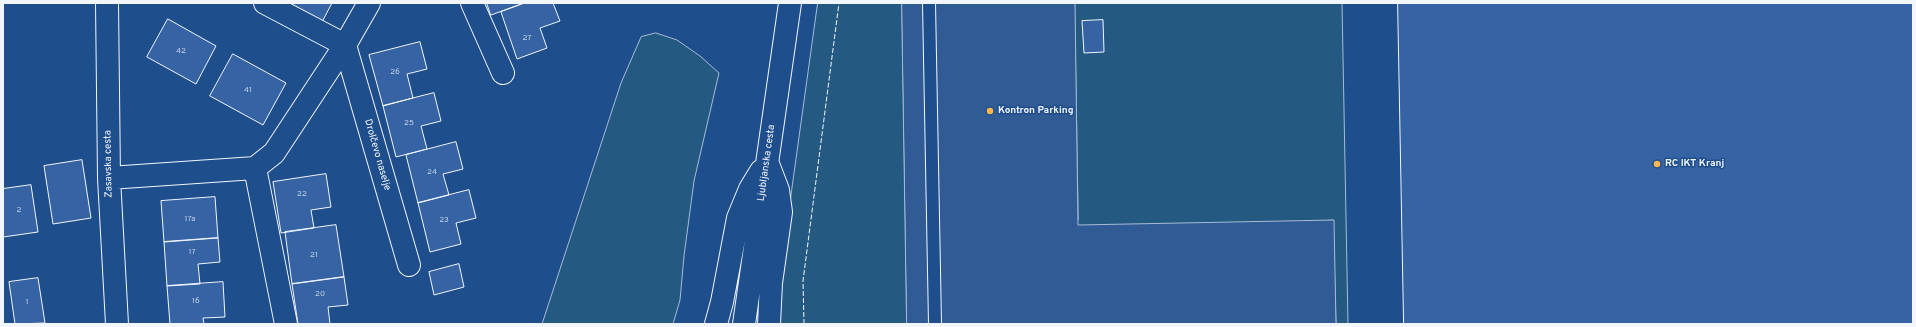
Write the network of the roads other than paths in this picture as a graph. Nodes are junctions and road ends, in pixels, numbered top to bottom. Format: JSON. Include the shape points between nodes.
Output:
{"nodes":[{"id":1,"x":107,"y":3,"type":"edge"},
{"id":2,"x":265,"y":3,"type":"edge"},
{"id":3,"x":369,"y":3,"type":"edge"},
{"id":4,"x":472,"y":3,"type":"edge"},
{"id":5,"x":790,"y":3,"type":"edge"},
{"id":6,"x":930,"y":3,"type":"edge"},
{"id":7,"x":345,"y":45,"type":"junction"},
{"id":8,"x":503,"y":73,"type":"dead end"},
{"id":9,"x":767,"y":162,"type":"junction"},
{"id":10,"x":255,"y":168,"type":"junction"},
{"id":11,"x":109,"y":178,"type":"junction"},
{"id":12,"x":409,"y":265,"type":"dead end"},
{"id":13,"x":117,"y":324,"type":"edge"},
{"id":14,"x":286,"y":324,"type":"edge"},
{"id":15,"x":716,"y":324,"type":"edge"},
{"id":16,"x":744,"y":324,"type":"edge"},
{"id":17,"x":768,"y":324,"type":"edge"},
{"id":18,"x":935,"y":324,"type":"edge"}],
"edges":[{"from":1,"to":11,"type":"street","name":"Zasavska cesta"},
{"from":2,"to":7,"type":"street"},
{"from":3,"to":7,"type":"street"},
{"from":4,"to":8,"type":"street"},
{"from":5,"to":9,"type":"street","name":"Ljubljanska cesta"},
{"from":6,"to":18,"type":"lane"},
{"from":7,"to":10,"type":"street","via":[[274,153]]},
{"from":7,"to":12,"type":"street","name":"Drolčevo naselje"},
{"from":9,"to":15,"type":"street","via":[[750,190],[738,218]]},
{"from":9,"to":16,"type":"street","name":"Ljubljanska cesta"},
{"from":9,"to":17,"type":"street","via":[[778,190],[781,212]]},
{"from":10,"to":11,"type":"street"},
{"from":10,"to":14,"type":"street"},
{"from":11,"to":13,"type":"street","name":"Zasavska cesta"}]}
